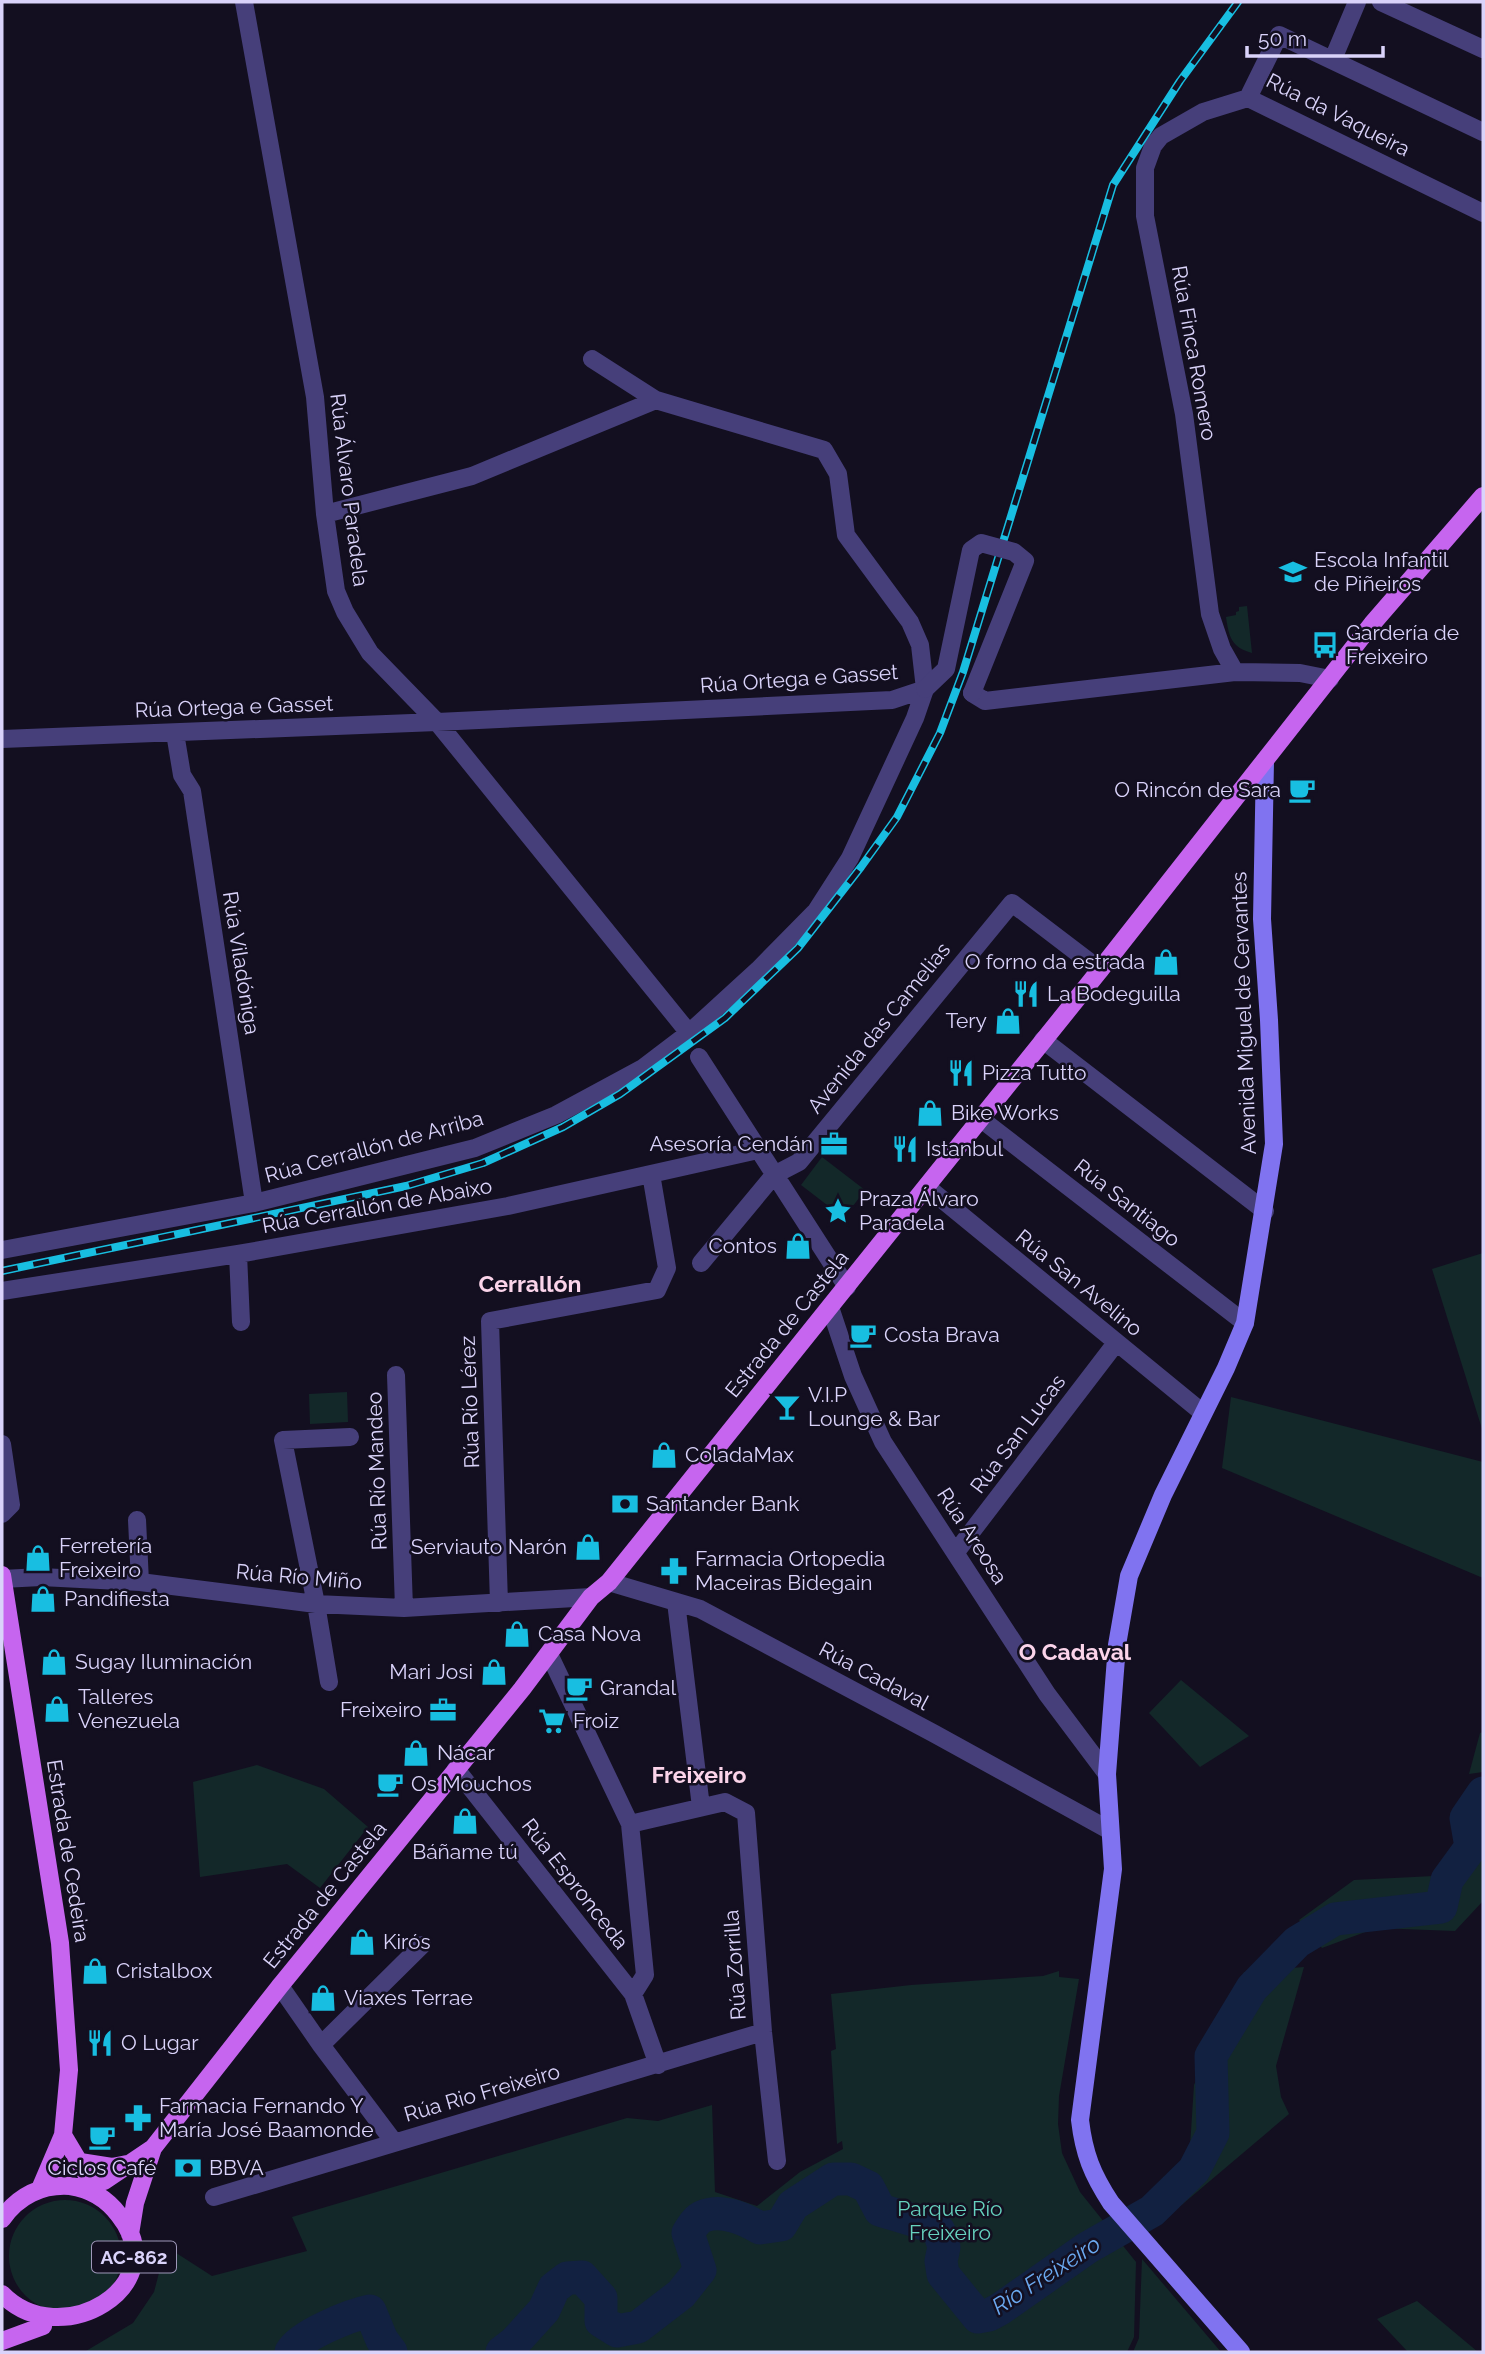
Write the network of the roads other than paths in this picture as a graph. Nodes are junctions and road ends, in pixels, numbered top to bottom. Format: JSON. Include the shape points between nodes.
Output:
{"nodes":[{"id":1,"x":244,"y":2,"type":"edge"},
{"id":2,"x":1357,"y":2,"type":"edge"},
{"id":3,"x":1381,"y":2,"type":"edge"},
{"id":4,"x":1483,"y":49,"type":"edge"},
{"id":5,"x":1333,"y":59,"type":"junction"},
{"id":6,"x":1248,"y":98,"type":"junction"},
{"id":7,"x":1483,"y":132,"type":"edge"},
{"id":8,"x":1483,"y":213,"type":"edge"},
{"id":9,"x":592,"y":359,"type":"dead end"},
{"id":10,"x":656,"y":400,"type":"junction"},
{"id":11,"x":1483,"y":496,"type":"edge"},
{"id":12,"x":325,"y":514,"type":"junction"},
{"id":13,"x":1235,"y":672,"type":"junction"},
{"id":14,"x":1330,"y":679,"type":"junction"},
{"id":15,"x":925,"y":689,"type":"junction"},
{"id":16,"x":437,"y":722,"type":"junction"},
{"id":17,"x":175,"y":733,"type":"junction"},
{"id":18,"x":2,"y":738,"type":"edge"},
{"id":19,"x":1265,"y":761,"type":"junction"},
{"id":20,"x":1100,"y":970,"type":"junction"},
{"id":21,"x":688,"y":1033,"type":"junction"},
{"id":22,"x":1043,"y":1040,"type":"junction"},
{"id":23,"x":699,"y":1057,"type":"dead end"},
{"id":24,"x":981,"y":1119,"type":"junction"},
{"id":25,"x":758,"y":1150,"type":"junction"},
{"id":26,"x":651,"y":1174,"type":"junction"},
{"id":27,"x":774,"y":1175,"type":"junction"},
{"id":28,"x":927,"y":1187,"type":"junction"},
{"id":29,"x":254,"y":1203,"type":"junction"},
{"id":30,"x":1265,"y":1211,"type":"junction"},
{"id":31,"x":2,"y":1250,"type":"edge"},
{"id":32,"x":238,"y":1255,"type":"junction"},
{"id":33,"x":701,"y":1263,"type":"dead end"},
{"id":34,"x":846,"y":1287,"type":"junction"},
{"id":35,"x":2,"y":1291,"type":"edge"},
{"id":36,"x":830,"y":1307,"type":"junction"},
{"id":37,"x":241,"y":1322,"type":"dead end"},
{"id":38,"x":1245,"y":1323,"type":"junction"},
{"id":39,"x":1116,"y":1343,"type":"junction"},
{"id":40,"x":396,"y":1375,"type":"dead end"},
{"id":41,"x":1203,"y":1413,"type":"junction"},
{"id":42,"x":350,"y":1437,"type":"dead end"},
{"id":43,"x":2,"y":1444,"type":"edge"},
{"id":44,"x":2,"y":1514,"type":"edge"},
{"id":45,"x":136,"y":1520,"type":"dead end"},
{"id":46,"x":956,"y":1552,"type":"junction"},
{"id":47,"x":2,"y":1577,"type":"edge"},
{"id":48,"x":139,"y":1582,"type":"junction"},
{"id":49,"x":609,"y":1582,"type":"junction"},
{"id":50,"x":591,"y":1597,"type":"junction"},
{"id":51,"x":676,"y":1602,"type":"junction"},
{"id":52,"x":499,"y":1603,"type":"junction"},
{"id":53,"x":316,"y":1604,"type":"junction"},
{"id":54,"x":404,"y":1608,"type":"junction"},
{"id":55,"x":549,"y":1654,"type":"junction"},
{"id":56,"x":329,"y":1682,"type":"dead end"},
{"id":57,"x":456,"y":1769,"type":"junction"},
{"id":58,"x":1107,"y":1774,"type":"junction"},
{"id":59,"x":701,"y":1807,"type":"junction"},
{"id":60,"x":630,"y":1824,"type":"junction"},
{"id":61,"x":1109,"y":1830,"type":"junction"},
{"id":62,"x":422,"y":1945,"type":"dead end"},
{"id":63,"x":281,"y":1986,"type":"junction"},
{"id":64,"x":633,"y":1994,"type":"junction"},
{"id":65,"x":763,"y":2032,"type":"junction"},
{"id":66,"x":321,"y":2045,"type":"junction"},
{"id":67,"x":657,"y":2065,"type":"junction"},
{"id":68,"x":63,"y":2135,"type":"junction"},
{"id":69,"x":394,"y":2142,"type":"junction"},
{"id":70,"x":153,"y":2148,"type":"junction"},
{"id":71,"x":777,"y":2161,"type":"dead end"},
{"id":72,"x":80,"y":2162,"type":"junction"},
{"id":73,"x":131,"y":2164,"type":"junction"},
{"id":74,"x":40,"y":2189,"type":"junction"},
{"id":75,"x":90,"y":2189,"type":"junction"},
{"id":76,"x":214,"y":2197,"type":"dead end"},
{"id":77,"x":2,"y":2219,"type":"edge"},
{"id":78,"x":130,"y":2234,"type":"junction"},
{"id":79,"x":2,"y":2294,"type":"edge"},
{"id":80,"x":43,"y":2326,"type":"junction"},
{"id":81,"x":2,"y":2341,"type":"edge"},
{"id":82,"x":1241,"y":2352,"type":"edge"}],
"edges":[{"from":1,"to":12,"type":"street","name":"Rúa Álvaro Paradela","via":[[315,397]]},
{"from":2,"to":5,"type":"street"},
{"from":3,"to":4,"type":"street"},
{"from":5,"to":6,"type":"street","name":"Rúa da Vaqueira","via":[[1279,35]]},
{"from":5,"to":7,"type":"street"},
{"from":6,"to":8,"type":"street","name":"Rúa da Vaqueira"},
{"from":6,"to":13,"type":"street","name":"Rúa Finca Romero","via":[[1203,112],[1161,136],[1145,168],[1145,216],[1184,414],[1210,614]]},
{"from":9,"to":10,"type":"street"},
{"from":10,"to":12,"type":"street","via":[[472,476]]},
{"from":10,"to":15,"type":"street","via":[[824,450],[838,474],[846,535],[910,622],[920,645]]},
{"from":11,"to":14,"type":"main road","name":"Estrada de Castela","number":"AC-862"},
{"from":12,"to":16,"type":"street","name":"Rúa Álvaro Paradela","via":[[336,591],[345,612],[370,653]]},
{"from":13,"to":14,"type":"street","name":"Rúa Ortega e Gasset","via":[[1300,673]]},
{"from":13,"to":15,"type":"street","name":"Rúa Ortega e Gasset","bridge":true,"via":[[985,701],[972,693],[1025,561],[1014,552],[981,543],[971,550],[946,669]]},
{"from":14,"to":19,"type":"main road","name":"Estrada de Castela","number":"AC-862"},
{"from":15,"to":16,"type":"street","name":"Rúa Ortega e Gasset","via":[[892,700]]},
{"from":15,"to":21,"type":"street","name":"Rúa Cerrallón de Arriba","via":[[850,858],[816,911]]},
{"from":16,"to":17,"type":"street","name":"Rúa Ortega e Gasset"},
{"from":16,"to":21,"type":"street","name":"Rúa Álvaro Paradela"},
{"from":17,"to":18,"type":"street","name":"Rúa Ortega e Gasset"},
{"from":17,"to":29,"type":"street","name":"Rúa Viladóniga","via":[[182,775],[192,791]]},
{"from":19,"to":20,"type":"main road","name":"Estrada de Castela","number":"AC-862"},
{"from":19,"to":30,"type":"street","name":"Avenida Miguel de Cervantes","via":[[1262,919],[1275,1144]]},
{"from":20,"to":22,"type":"main road","name":"Estrada de Castela","number":"AC-862"},
{"from":20,"to":27,"type":"street","name":"Avenida das Camelias","via":[[1012,902],[799,1162]]},
{"from":21,"to":29,"type":"street","name":"Rúa Cerrallón de Arriba","via":[[643,1068],[567,1109],[474,1148]]},
{"from":22,"to":24,"type":"main road","name":"Estrada de Castela","number":"AC-862"},
{"from":22,"to":30,"type":"street"},
{"from":23,"to":25,"type":"street"},
{"from":24,"to":28,"type":"main road","name":"Estrada de Castela","number":"AC-862"},
{"from":24,"to":38,"type":"street","name":"Rúa Santiago"},
{"from":25,"to":26,"type":"street","name":"Rúa Cerrallón de Abaixo"},
{"from":25,"to":27,"type":"street"},
{"from":26,"to":32,"type":"street","name":"Rúa Cerrallón de Abaixo","via":[[509,1206]]},
{"from":26,"to":52,"type":"street","name":"Rúa Río Lérez","via":[[667,1268],[657,1290],[491,1321]]},
{"from":27,"to":33,"type":"street","name":"Avenida das Camelias"},
{"from":27,"to":34,"type":"street"},
{"from":28,"to":34,"type":"main road","name":"Estrada de Castela","number":"AC-862"},
{"from":28,"to":39,"type":"street","name":"Rúa San Avelino"},
{"from":29,"to":31,"type":"street","name":"Rúa Cerrallón de Arriba"},
{"from":30,"to":38,"type":"street","name":"Avenida Miguel de Cervantes"},
{"from":32,"to":35,"type":"street","name":"Rúa Cerrallón de Abaixo"},
{"from":32,"to":37,"type":"street"},
{"from":34,"to":36,"type":"main road","name":"Estrada de Castela","number":"AC-862"},
{"from":36,"to":46,"type":"street","name":"Rúa Areosa","via":[[853,1376],[883,1442]]},
{"from":36,"to":49,"type":"main road","name":"Estrada de Castela","number":"AC-862"},
{"from":38,"to":41,"type":"street","name":"Avenida Miguel de Cervantes"},
{"from":39,"to":41,"type":"street","name":"Rúa San Avelino"},
{"from":39,"to":46,"type":"street","name":"Rúa San Lucas"},
{"from":40,"to":54,"type":"street","name":"Rúa Río Mandeo"},
{"from":41,"to":58,"type":"street","name":"Avenida Miguel de Cervantes","via":[[1129,1576],[1116,1645]]},
{"from":42,"to":53,"type":"street","via":[[283,1440]]},
{"from":43,"to":44,"type":"street","via":[[11,1505]]},
{"from":45,"to":48,"type":"street"},
{"from":46,"to":58,"type":"street","name":"Rúa Areosa","via":[[1047,1694]]},
{"from":47,"to":48,"type":"street","name":"Rúa Río Miño"},
{"from":47,"to":68,"type":"main road","name":"Estrada de Cedeira","via":[[60,1942],[69,2070]]},
{"from":48,"to":53,"type":"street","name":"Rúa Río Miño"},
{"from":49,"to":50,"type":"main road","name":"Estrada de Castela","number":"AC-862"},
{"from":49,"to":51,"type":"street","name":"Rúa Cadaval"},
{"from":50,"to":52,"type":"street","name":"Rúa Río Miño"},
{"from":50,"to":55,"type":"main road","name":"Estrada de Castela","number":"AC-862"},
{"from":51,"to":59,"type":"street"},
{"from":51,"to":61,"type":"street","name":"Rúa Cadaval","via":[[700,1609]]},
{"from":52,"to":54,"type":"street","name":"Rúa Río Miño"},
{"from":53,"to":54,"type":"street","name":"Rúa Río Miño"},
{"from":53,"to":56,"type":"street"},
{"from":55,"to":57,"type":"main road","name":"Estrada de Castela","number":"AC-862"},
{"from":55,"to":60,"type":"street"},
{"from":57,"to":63,"type":"main road","name":"Estrada de Castela","number":"AC-862"},
{"from":57,"to":64,"type":"street","name":"Rúa Espronceda"},
{"from":58,"to":61,"type":"street","name":"Avenida Miguel de Cervantes"},
{"from":59,"to":60,"type":"street"},
{"from":59,"to":65,"type":"street","name":"Rúa Zorrilla","via":[[725,1802],[746,1813]]},
{"from":60,"to":64,"type":"street","via":[[645,1975]]},
{"from":61,"to":82,"type":"street","name":"Avenida Miguel de Cervantes","via":[[1113,1869],[1080,2120],[1083,2146],[1094,2177],[1111,2203]]},
{"from":62,"to":66,"type":"street"},
{"from":63,"to":66,"type":"street"},
{"from":63,"to":70,"type":"main road","name":"Estrada de Castela","number":"AC-862"},
{"from":64,"to":67,"type":"street","name":"Rúa Espronceda"},
{"from":65,"to":67,"type":"street","name":"Rúa Rio Freixeiro"},
{"from":65,"to":71,"type":"street","name":"Rúa Zorrilla"},
{"from":66,"to":69,"type":"street"},
{"from":67,"to":69,"type":"street","name":"Rúa Rio Freixeiro"},
{"from":68,"to":72,"type":"main road"},
{"from":68,"to":74,"type":"main road","name":"Estrada de Cedeira"},
{"from":69,"to":76,"type":"street","name":"Rúa Rio Freixeiro"},
{"from":70,"to":73,"type":"main road","number":"AC-862"},
{"from":70,"to":78,"type":"main road","number":"AC-862"},
{"from":72,"to":73,"type":"main road","via":[[112,2167]]},
{"from":72,"to":75,"type":"main road"},
{"from":73,"to":75,"type":"main road","number":"AC-862"},
{"from":74,"to":75,"type":"main road","number":"AC-862","via":[[60,2185]]},
{"from":74,"to":77,"type":"main road","number":"AC-862","via":[[21,2198]]},
{"from":75,"to":78,"type":"main road","number":"AC-862","via":[[118,2212]]},
{"from":78,"to":80,"type":"main road","number":"AC-862","via":[[131,2278],[121,2298],[87,2324]]},
{"from":79,"to":80,"type":"main road","via":[[25,2318]]},
{"from":80,"to":81,"type":"main road","number":"AC-862"}]}
